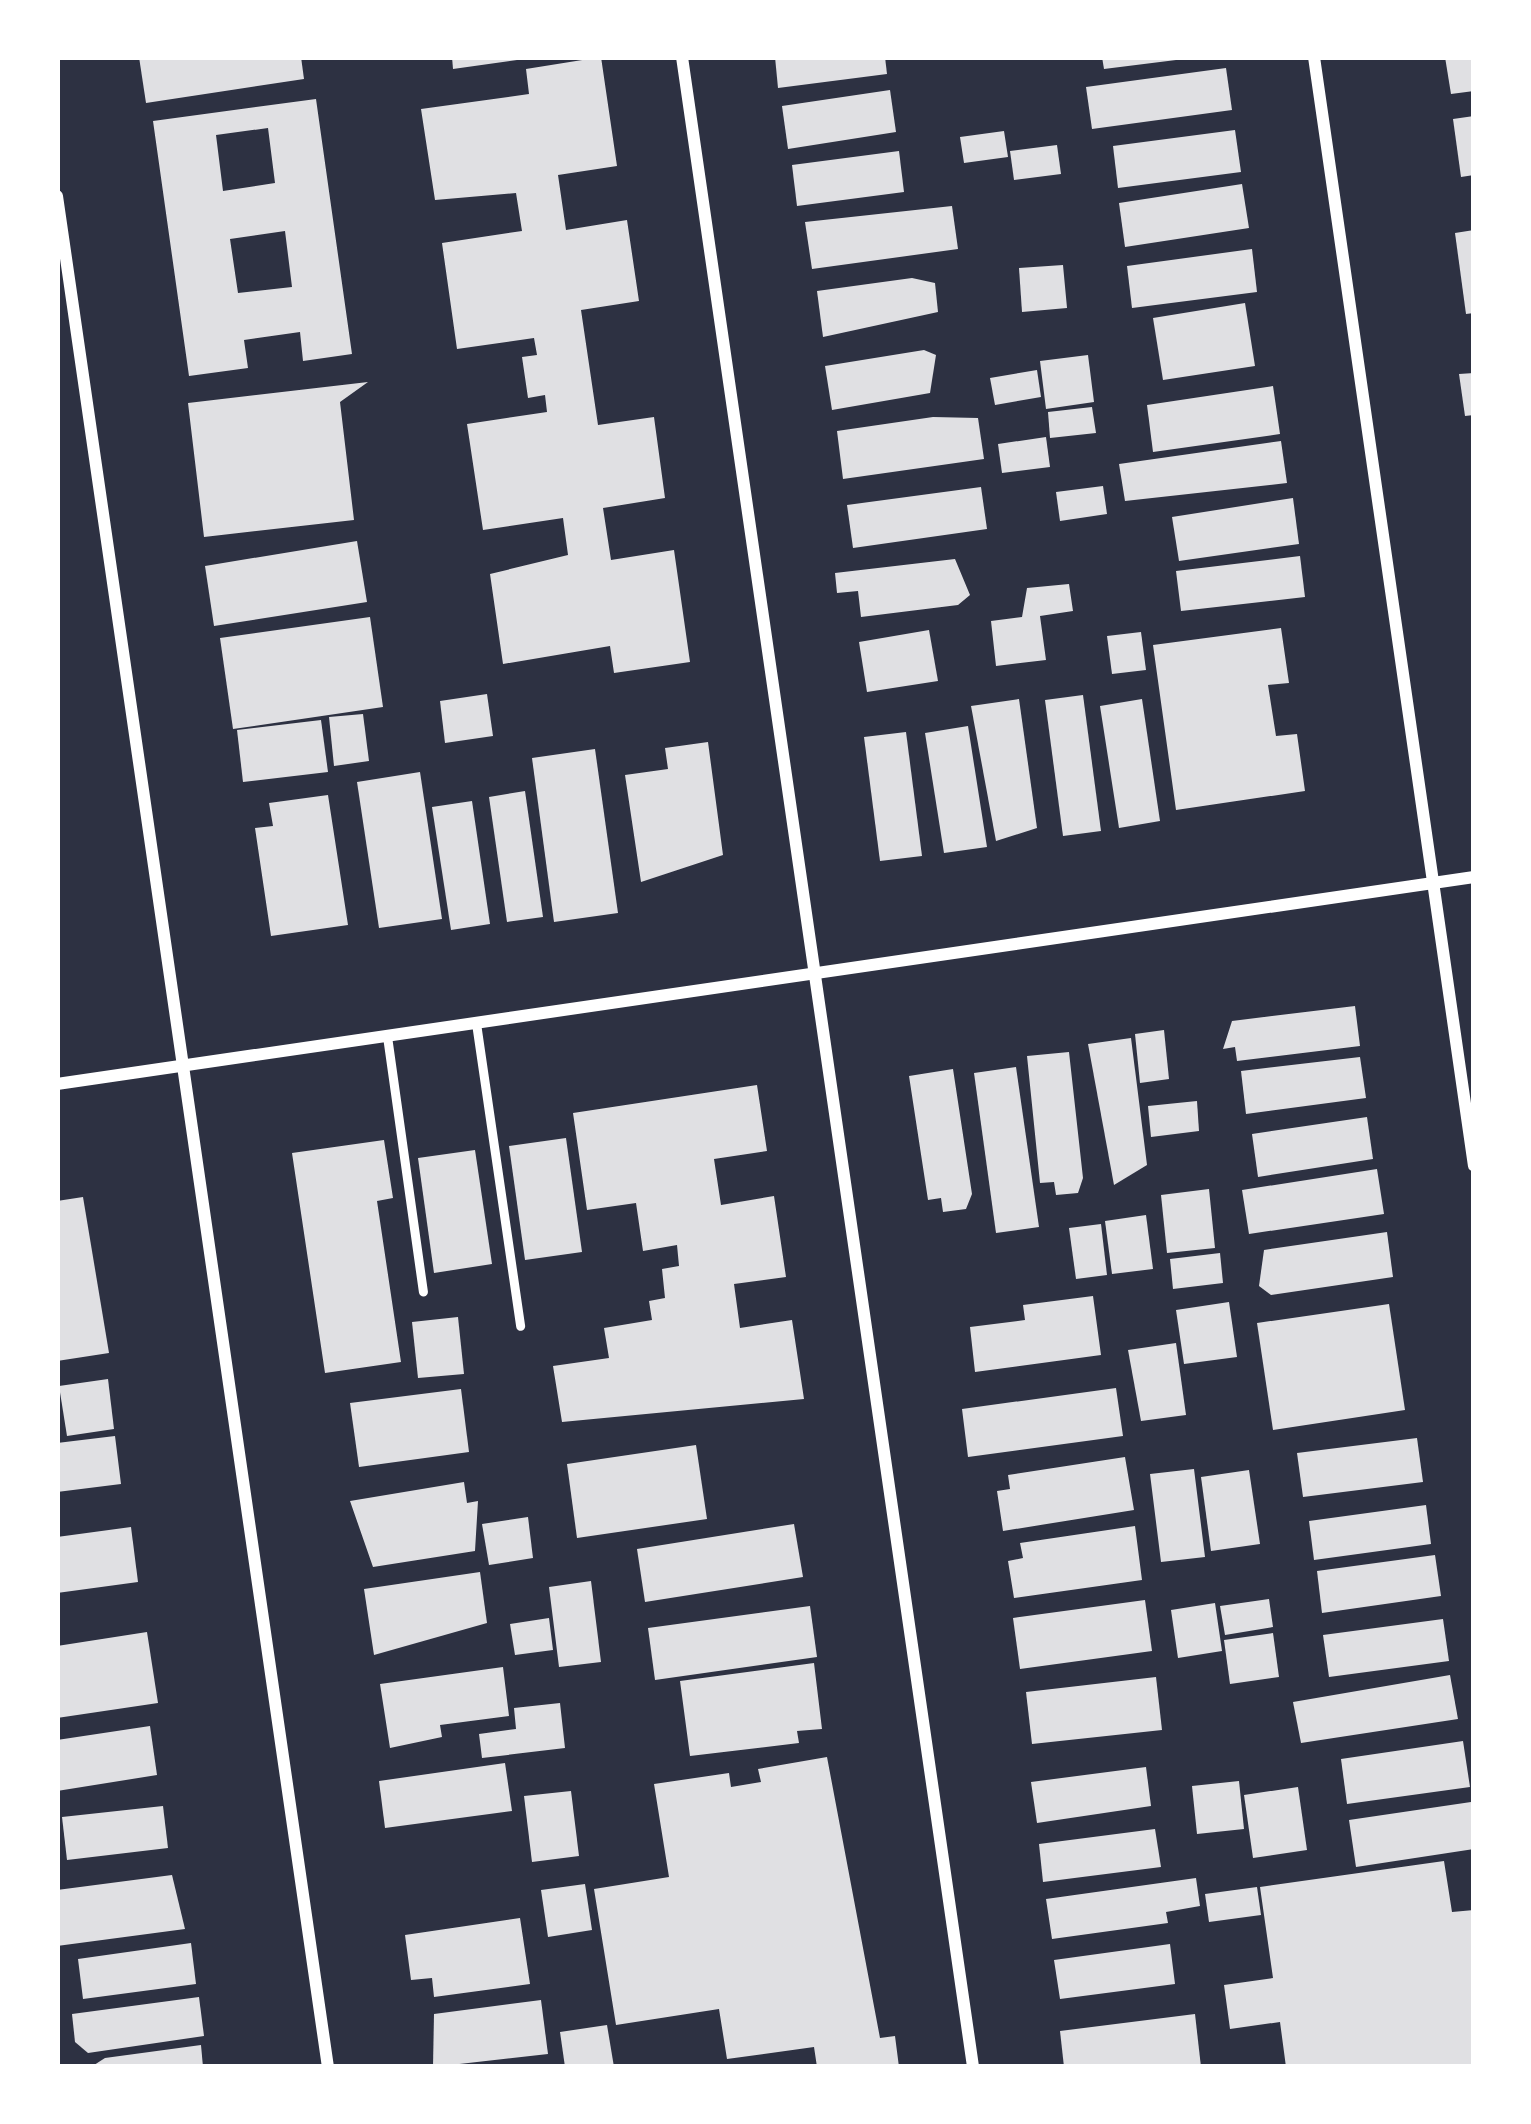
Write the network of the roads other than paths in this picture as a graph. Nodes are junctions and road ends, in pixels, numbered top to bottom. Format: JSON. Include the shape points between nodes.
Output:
{"nodes":[{"id":1,"x":682,"y":57,"type":"edge"},
{"id":2,"x":1314,"y":57,"type":"edge"},
{"id":3,"x":57,"y":196,"type":"edge"},
{"id":4,"x":1474,"y":877,"type":"edge"},
{"id":5,"x":1433,"y":883,"type":"junction"},
{"id":6,"x":815,"y":974,"type":"junction"},
{"id":7,"x":476,"y":1023,"type":"junction"},
{"id":8,"x":387,"y":1036,"type":"junction"},
{"id":9,"x":183,"y":1065,"type":"junction"},
{"id":10,"x":57,"y":1084,"type":"edge"},
{"id":11,"x":1474,"y":1166,"type":"edge"},
{"id":12,"x":423,"y":1291,"type":"dead end"},
{"id":13,"x":520,"y":1326,"type":"dead end"},
{"id":14,"x":328,"y":2067,"type":"edge"},
{"id":15,"x":973,"y":2067,"type":"edge"}],
"edges":[{"from":1,"to":6,"type":"street"},
{"from":2,"to":5,"type":"street"},
{"from":3,"to":9,"type":"street"},
{"from":4,"to":5,"type":"street"},
{"from":5,"to":6,"type":"street"},
{"from":5,"to":11,"type":"street"},
{"from":6,"to":7,"type":"street"},
{"from":6,"to":15,"type":"street"},
{"from":7,"to":8,"type":"street"},
{"from":7,"to":13,"type":"lane"},
{"from":8,"to":9,"type":"street"},
{"from":8,"to":12,"type":"lane"},
{"from":9,"to":10,"type":"street"},
{"from":9,"to":14,"type":"street"}]}
